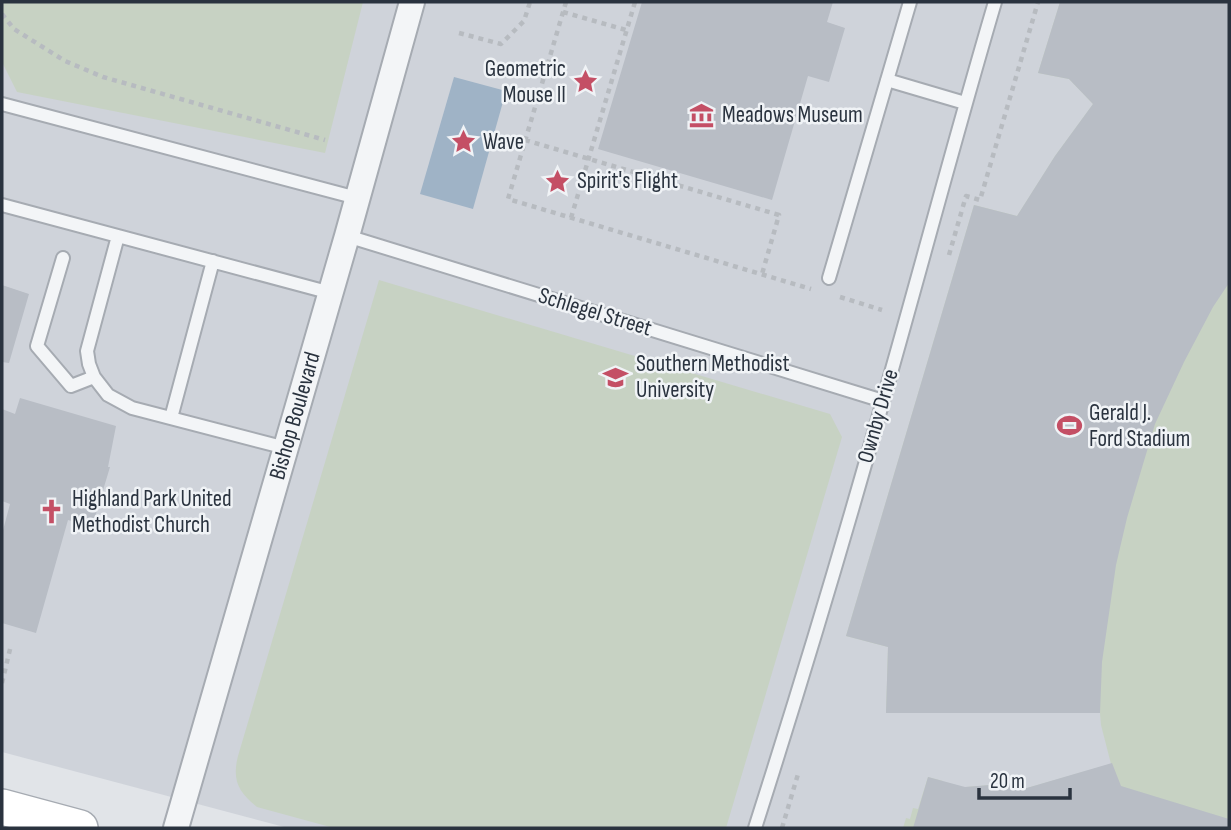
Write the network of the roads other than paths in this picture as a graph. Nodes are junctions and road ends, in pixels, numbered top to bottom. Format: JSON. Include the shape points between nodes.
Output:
{"nodes":[{"id":1,"x":412,"y":2,"type":"edge"},
{"id":2,"x":910,"y":2,"type":"edge"},
{"id":3,"x":995,"y":2,"type":"edge"},
{"id":4,"x":887,"y":80,"type":"junction"},
{"id":5,"x":2,"y":95,"type":"edge"},
{"id":6,"x":965,"y":103,"type":"junction"},
{"id":7,"x":8,"y":106,"type":"edge"},
{"id":8,"x":357,"y":198,"type":"junction"},
{"id":9,"x":2,"y":205,"type":"edge"},
{"id":10,"x":118,"y":236,"type":"junction"},
{"id":11,"x":347,"y":236,"type":"junction"},
{"id":12,"x":62,"y":258,"type":"dead end"},
{"id":13,"x":213,"y":261,"type":"junction"},
{"id":14,"x":829,"y":278,"type":"dead end"},
{"id":15,"x":331,"y":293,"type":"junction"},
{"id":16,"x":94,"y":377,"type":"junction"},
{"id":17,"x":883,"y":401,"type":"junction"},
{"id":18,"x":171,"y":418,"type":"junction"},
{"id":19,"x":286,"y":449,"type":"junction"},
{"id":20,"x":2,"y":807,"type":"edge"},
{"id":21,"x":80,"y":828,"type":"edge"},
{"id":22,"x":176,"y":828,"type":"edge"},
{"id":23,"x":755,"y":828,"type":"edge"}],
"edges":[{"from":1,"to":8,"type":"street","name":"Bishop Boulevard"},
{"from":2,"to":4,"type":"lane"},
{"from":3,"to":6,"type":"lane","name":"Ownby Drive"},
{"from":4,"to":6,"type":"lane"},
{"from":4,"to":14,"type":"lane"},
{"from":5,"to":7,"type":"lane"},
{"from":6,"to":17,"type":"lane","name":"Ownby Drive"},
{"from":7,"to":8,"type":"lane"},
{"from":8,"to":11,"type":"street","name":"Bishop Boulevard"},
{"from":9,"to":10,"type":"lane"},
{"from":10,"to":13,"type":"lane"},
{"from":10,"to":16,"type":"lane","via":[[87,351]]},
{"from":11,"to":15,"type":"street","name":"Bishop Boulevard"},
{"from":11,"to":17,"type":"lane","name":"Schlegel Street"},
{"from":12,"to":16,"type":"lane","via":[[37,346],[71,386]]},
{"from":13,"to":15,"type":"lane"},
{"from":13,"to":18,"type":"lane"},
{"from":15,"to":19,"type":"street","name":"Bishop Boulevard"},
{"from":16,"to":18,"type":"lane","via":[[108,395],[132,408]]},
{"from":17,"to":23,"type":"lane","name":"Ownby Drive"},
{"from":18,"to":19,"type":"lane"},
{"from":19,"to":22,"type":"street","name":"Bishop Boulevard"},
{"from":20,"to":21,"type":"main road"}]}
